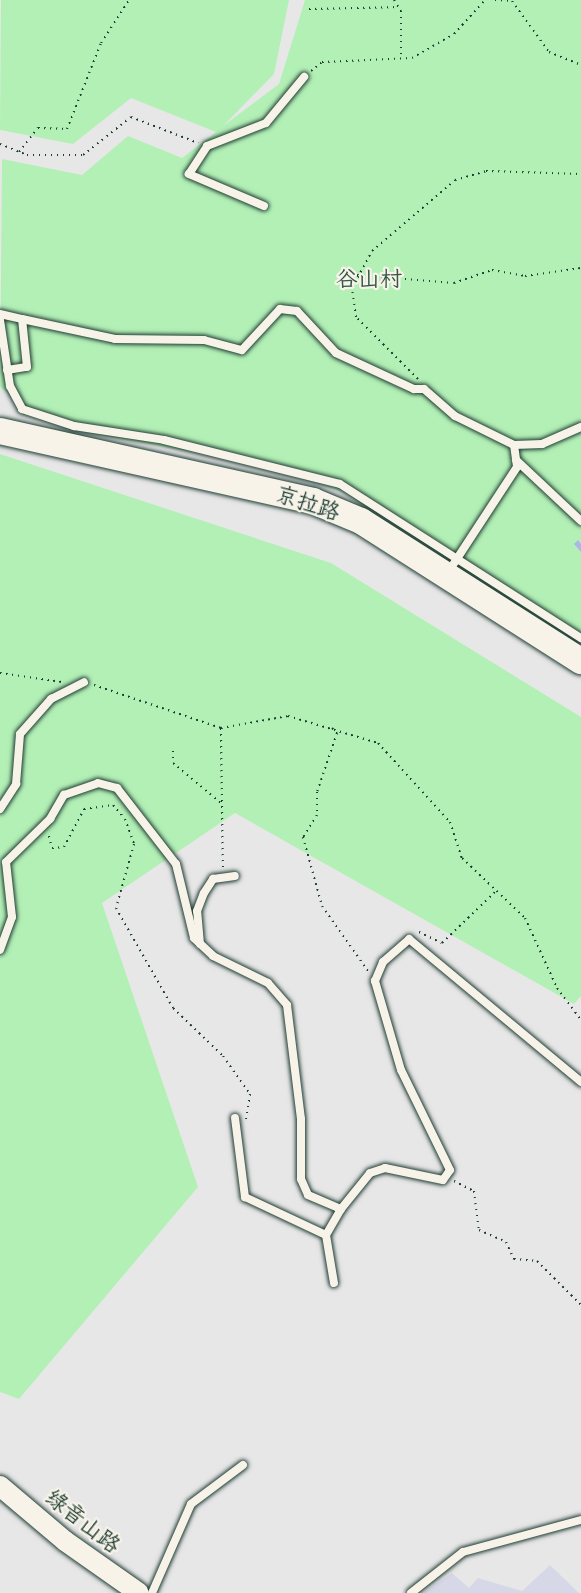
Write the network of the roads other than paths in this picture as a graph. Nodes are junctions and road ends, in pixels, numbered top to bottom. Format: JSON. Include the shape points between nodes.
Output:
{"nodes":[{"id":1,"x":304,"y":77,"type":"road end"},
{"id":2,"x":264,"y":206,"type":"dead end"},
{"id":3,"x":0,"y":314,"type":"edge"},
{"id":4,"x":22,"y":319,"type":"junction"},
{"id":5,"x":0,"y":320,"type":"edge"},
{"id":6,"x":7,"y":370,"type":"junction"},
{"id":7,"x":0,"y":416,"type":"edge"},
{"id":8,"x":581,"y":427,"type":"edge"},
{"id":9,"x":0,"y":431,"type":"edge"},
{"id":10,"x":29,"y":438,"type":"junction"},
{"id":11,"x":514,"y":445,"type":"junction"},
{"id":12,"x":516,"y":460,"type":"junction"},
{"id":13,"x":581,"y":521,"type":"edge"},
{"id":14,"x":451,"y":568,"type":"junction"},
{"id":15,"x":581,"y":638,"type":"edge"},
{"id":16,"x":581,"y":661,"type":"edge"},
{"id":17,"x":84,"y":682,"type":"road end"},
{"id":18,"x":0,"y":809,"type":"edge"},
{"id":19,"x":235,"y":876,"type":"dead end"},
{"id":20,"x":200,"y":944,"type":"junction"},
{"id":21,"x":0,"y":950,"type":"edge"},
{"id":22,"x":581,"y":1082,"type":"edge"},
{"id":23,"x":235,"y":1118,"type":"road end"},
{"id":24,"x":341,"y":1209,"type":"junction"},
{"id":25,"x":327,"y":1235,"type":"junction"},
{"id":26,"x":334,"y":1283,"type":"dead end"},
{"id":27,"x":243,"y":1465,"type":"dead end"},
{"id":28,"x":0,"y":1486,"type":"edge"},
{"id":29,"x":581,"y":1520,"type":"edge"},
{"id":30,"x":139,"y":1593,"type":"edge"},
{"id":31,"x":152,"y":1593,"type":"edge"},
{"id":32,"x":411,"y":1593,"type":"edge"}],
"edges":[{"from":1,"to":2,"type":"lane","via":[[266,123],[207,146],[189,174]]},
{"from":3,"to":4,"type":"lane"},
{"from":4,"to":6,"type":"lane","via":[[27,368]]},
{"from":4,"to":11,"type":"lane","via":[[115,339],[204,340],[242,350],[280,309],[297,311],[336,353],[414,389],[424,389],[455,416]]},
{"from":5,"to":6,"type":"lane"},
{"from":6,"to":14,"type":"lane","via":[[22,409],[74,426],[152,438],[340,484]]},
{"from":7,"to":10,"type":"street"},
{"from":8,"to":11,"type":"lane","via":[[542,444]]},
{"from":9,"to":10,"type":"highway","name":"京拉路"},
{"from":10,"to":14,"type":"highway","name":"京拉路","via":[[313,501]]},
{"from":11,"to":12,"type":"lane"},
{"from":12,"to":13,"type":"lane"},
{"from":12,"to":14,"type":"lane","via":[[517,467]]},
{"from":14,"to":15,"type":"lane"},
{"from":14,"to":16,"type":"highway","name":"京拉路"},
{"from":17,"to":18,"type":"lane","via":[[51,699],[20,734],[16,784]]},
{"from":19,"to":20,"type":"lane","via":[[213,879],[197,911]]},
{"from":20,"to":21,"type":"lane","via":[[184,906],[176,864],[117,788],[98,783],[72,789],[50,819],[6,862],[12,917]]},
{"from":20,"to":24,"type":"lane","via":[[213,956],[268,983],[287,1005],[301,1119],[302,1179],[308,1195]]},
{"from":22,"to":24,"type":"lane","via":[[409,939],[383,962],[375,981],[401,1070],[450,1170],[442,1180],[385,1168],[370,1173]]},
{"from":23,"to":25,"type":"lane","via":[[245,1197]]},
{"from":24,"to":25,"type":"lane"},
{"from":25,"to":26,"type":"lane"},
{"from":27,"to":31,"type":"lane","via":[[191,1504]]},
{"from":28,"to":30,"type":"street","name":"绿音山路","via":[[65,1541]]},
{"from":29,"to":32,"type":"lane","via":[[464,1552]]}]}
